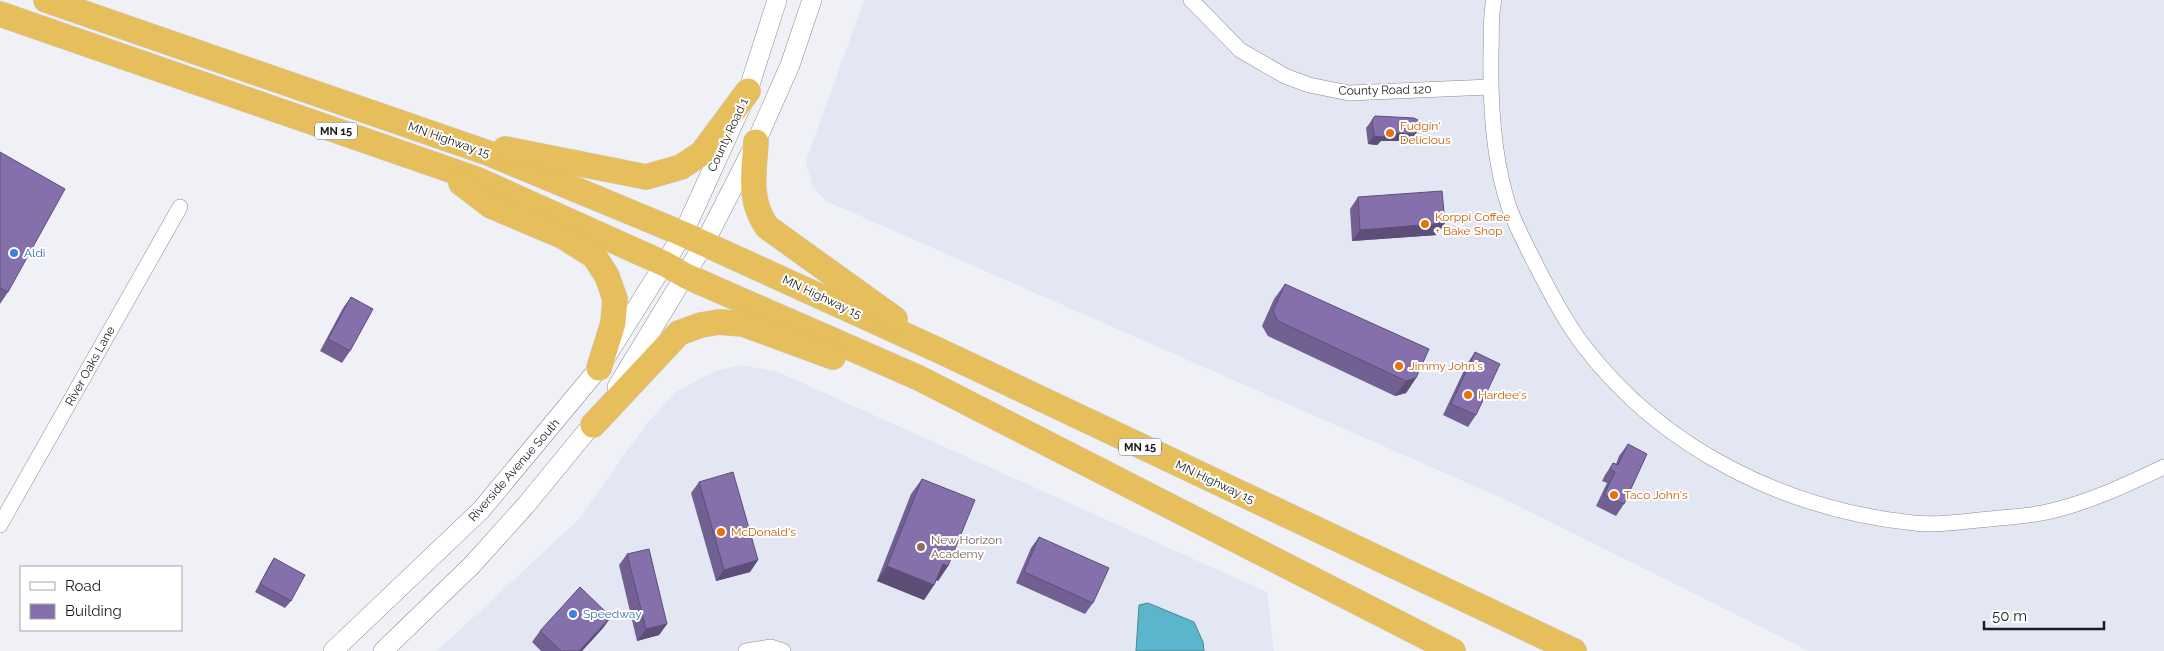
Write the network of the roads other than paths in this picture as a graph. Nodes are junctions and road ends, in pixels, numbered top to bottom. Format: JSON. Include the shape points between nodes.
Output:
{"nodes":[{"id":1,"x":46,"y":0,"type":"edge"},
{"id":2,"x":777,"y":0,"type":"edge"},
{"id":3,"x":812,"y":0,"type":"edge"},
{"id":4,"x":1191,"y":0,"type":"edge"},
{"id":5,"x":1494,"y":0,"type":"edge"},
{"id":6,"x":0,"y":14,"type":"edge"},
{"id":7,"x":1490,"y":87,"type":"junction"},
{"id":8,"x":748,"y":91,"type":"junction"},
{"id":9,"x":452,"y":140,"type":"junction"},
{"id":10,"x":756,"y":142,"type":"junction"},
{"id":11,"x":441,"y":167,"type":"junction"},
{"id":12,"x":180,"y":207,"type":"dead end"},
{"id":13,"x":694,"y":239,"type":"junction"},
{"id":14,"x":675,"y":270,"type":"junction"},
{"id":15,"x":940,"y":351,"type":"junction"},
{"id":16,"x":599,"y":368,"type":"junction"},
{"id":17,"x":974,"y":406,"type":"junction"},
{"id":18,"x":593,"y":425,"type":"junction"},
{"id":19,"x":2164,"y":467,"type":"edge"},
{"id":20,"x":0,"y":525,"type":"edge"},
{"id":21,"x":333,"y":651,"type":"edge"},
{"id":22,"x":383,"y":651,"type":"edge"},
{"id":23,"x":746,"y":651,"type":"edge"},
{"id":24,"x":783,"y":651,"type":"edge"},
{"id":25,"x":1453,"y":651,"type":"edge"},
{"id":26,"x":1574,"y":651,"type":"edge"}],
"edges":[{"from":1,"to":9,"type":"highway","name":"MN Highway 15","number":"MN 15"},
{"from":2,"to":8,"type":"street","name":"County Road 1"},
{"from":3,"to":10,"type":"street","name":"County Road 1","via":[[790,65]]},
{"from":4,"to":7,"type":"street","name":"County Road 120","via":[[1240,50],[1309,85],[1349,92]]},
{"from":5,"to":7,"type":"street"},
{"from":6,"to":11,"type":"highway","number":"MN 15"},
{"from":7,"to":19,"type":"street","via":[[1497,149],[1509,206],[1555,301],[1583,345],[1618,385],[1659,422],[1703,453],[1746,477],[1795,498],[1916,524],[2052,511],[2114,490]]},
{"from":8,"to":9,"type":"highway","via":[[702,153],[681,167],[646,177]]},
{"from":8,"to":13,"type":"street","name":"County Road 1"},
{"from":9,"to":13,"type":"highway","name":"MN Highway 15","number":"MN 15"},
{"from":10,"to":13,"type":"street","name":"County Road 1"},
{"from":10,"to":15,"type":"highway","via":[[753,192],[757,213],[767,227]]},
{"from":11,"to":14,"type":"highway","number":"MN 15","via":[[476,179]]},
{"from":11,"to":16,"type":"highway","via":[[491,206],[562,236],[594,256],[607,276],[615,299],[613,323]]},
{"from":12,"to":20,"type":"street","name":"River Oaks Lane"},
{"from":13,"to":14,"type":"street","name":"County Road 1"},
{"from":13,"to":15,"type":"highway","name":"MN Highway 15","number":"MN 15"},
{"from":14,"to":16,"type":"street","name":"Riverside Avenue South"},
{"from":14,"to":17,"type":"highway","number":"MN 15","via":[[919,378]]},
{"from":14,"to":18,"type":"street"},
{"from":15,"to":26,"type":"highway","name":"MN Highway 15","number":"MN 15"},
{"from":16,"to":21,"type":"street","name":"Riverside Avenue South","via":[[481,510]]},
{"from":17,"to":18,"type":"highway","via":[[743,324],[719,322],[701,324],[679,333]]},
{"from":17,"to":25,"type":"highway","number":"MN 15"},
{"from":18,"to":22,"type":"street","via":[[472,565]]},
{"from":23,"to":24,"type":"street","via":[[771,647]]}]}
